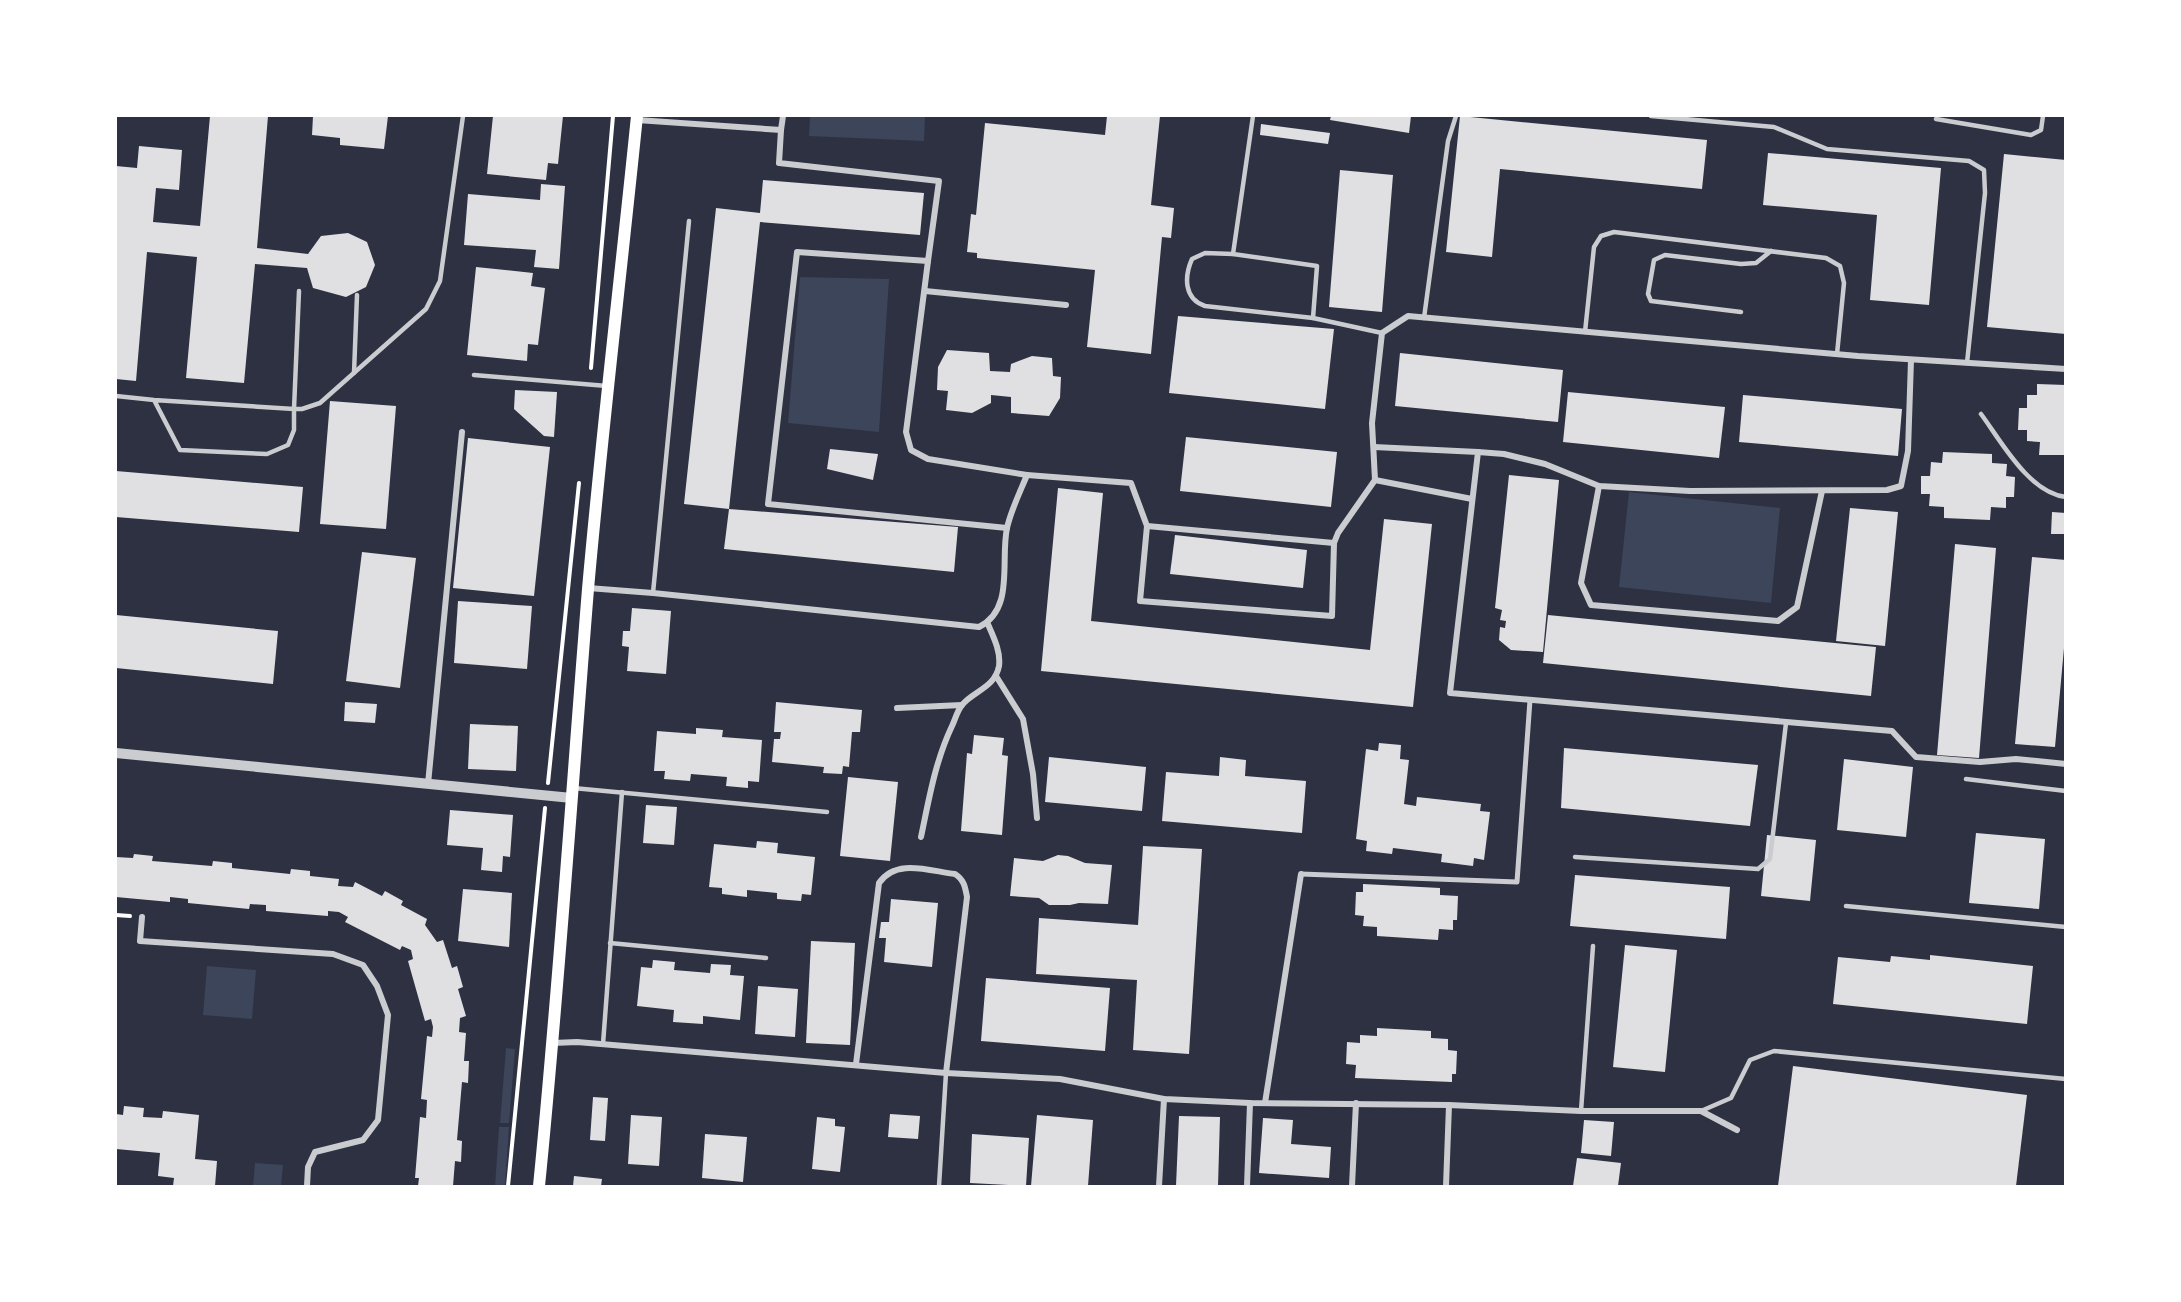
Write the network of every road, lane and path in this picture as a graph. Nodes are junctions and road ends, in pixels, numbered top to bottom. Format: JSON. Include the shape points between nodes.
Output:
{"nodes":[{"id":1,"x":463,"y":116,"type":"edge"},
{"id":2,"x":613,"y":116,"type":"edge"},
{"id":3,"x":783,"y":116,"type":"edge"},
{"id":4,"x":1254,"y":116,"type":"edge"},
{"id":5,"x":1456,"y":116,"type":"edge"},
{"id":6,"x":1651,"y":116,"type":"edge"},
{"id":7,"x":2043,"y":116,"type":"edge"},
{"id":8,"x":637,"y":118,"type":"edge"},
{"id":9,"x":1936,"y":120,"type":"dead end"},
{"id":10,"x":781,"y":130,"type":"junction"},
{"id":11,"x":689,"y":221,"type":"dead end"},
{"id":12,"x":1771,"y":251,"type":"junction"},
{"id":13,"x":1233,"y":254,"type":"junction"},
{"id":14,"x":928,"y":261,"type":"junction"},
{"id":15,"x":299,"y":291,"type":"dead end"},
{"id":16,"x":925,"y":291,"type":"junction"},
{"id":17,"x":357,"y":295,"type":"dead end"},
{"id":18,"x":1066,"y":305,"type":"dead end"},
{"id":19,"x":1742,"y":312,"type":"dead end"},
{"id":20,"x":1313,"y":318,"type":"junction"},
{"id":21,"x":1424,"y":318,"type":"junction"},
{"id":22,"x":1585,"y":332,"type":"junction"},
{"id":23,"x":1382,"y":333,"type":"junction"},
{"id":24,"x":1837,"y":354,"type":"junction"},
{"id":25,"x":1911,"y":360,"type":"junction"},
{"id":26,"x":1967,"y":363,"type":"junction"},
{"id":27,"x":2066,"y":369,"type":"edge"},
{"id":28,"x":354,"y":373,"type":"junction"},
{"id":29,"x":474,"y":375,"type":"dead end"},
{"id":30,"x":590,"y":386,"type":"junction"},
{"id":31,"x":607,"y":386,"type":"junction"},
{"id":32,"x":116,"y":396,"type":"edge"},
{"id":33,"x":154,"y":400,"type":"junction"},
{"id":34,"x":294,"y":409,"type":"junction"},
{"id":35,"x":1981,"y":414,"type":"dead end"},
{"id":36,"x":462,"y":432,"type":"dead end"},
{"id":37,"x":1374,"y":447,"type":"junction"},
{"id":38,"x":1478,"y":452,"type":"junction"},
{"id":39,"x":1027,"y":475,"type":"junction"},
{"id":40,"x":580,"y":480,"type":"dead end"},
{"id":41,"x":1376,"y":480,"type":"junction"},
{"id":42,"x":1599,"y":486,"type":"junction"},
{"id":43,"x":1822,"y":491,"type":"junction"},
{"id":44,"x":2066,"y":497,"type":"edge"},
{"id":45,"x":1472,"y":499,"type":"junction"},
{"id":46,"x":1147,"y":526,"type":"junction"},
{"id":47,"x":1007,"y":528,"type":"junction"},
{"id":48,"x":1334,"y":543,"type":"junction"},
{"id":49,"x":588,"y":588,"type":"junction"},
{"id":50,"x":653,"y":593,"type":"junction"},
{"id":51,"x":987,"y":622,"type":"junction"},
{"id":52,"x":996,"y":676,"type":"junction"},
{"id":53,"x":1530,"y":700,"type":"junction"},
{"id":54,"x":962,"y":705,"type":"junction"},
{"id":55,"x":897,"y":708,"type":"dead end"},
{"id":56,"x":1786,"y":723,"type":"junction"},
{"id":57,"x":116,"y":753,"type":"edge"},
{"id":58,"x":2066,"y":764,"type":"edge"},
{"id":59,"x":1966,"y":778,"type":"dead end"},
{"id":60,"x":428,"y":783,"type":"junction"},
{"id":61,"x":2066,"y":791,"type":"edge"},
{"id":62,"x":622,"y":792,"type":"junction"},
{"id":63,"x":572,"y":793,"type":"junction"},
{"id":64,"x":547,"y":795,"type":"junction"},
{"id":65,"x":827,"y":812,"type":"dead end"},
{"id":66,"x":1037,"y":818,"type":"dead end"},
{"id":67,"x":921,"y":837,"type":"dead end"},
{"id":68,"x":1575,"y":857,"type":"dead end"},
{"id":69,"x":1301,"y":874,"type":"joint"},
{"id":70,"x":1846,"y":906,"type":"dead end"},
{"id":71,"x":142,"y":917,"type":"dead end"},
{"id":72,"x":2066,"y":927,"type":"edge"},
{"id":73,"x":610,"y":943,"type":"junction"},
{"id":74,"x":1593,"y":946,"type":"dead end"},
{"id":75,"x":766,"y":958,"type":"dead end"},
{"id":76,"x":553,"y":1043,"type":"junction"},
{"id":77,"x":603,"y":1044,"type":"junction"},
{"id":78,"x":856,"y":1064,"type":"junction"},
{"id":79,"x":946,"y":1073,"type":"junction"},
{"id":80,"x":2066,"y":1079,"type":"edge"},
{"id":81,"x":1164,"y":1099,"type":"junction"},
{"id":82,"x":1250,"y":1103,"type":"junction"},
{"id":83,"x":1265,"y":1103,"type":"junction"},
{"id":84,"x":1356,"y":1103,"type":"junction"},
{"id":85,"x":1449,"y":1105,"type":"junction"},
{"id":86,"x":1581,"y":1111,"type":"junction"},
{"id":87,"x":1701,"y":1111,"type":"junction"},
{"id":88,"x":1737,"y":1130,"type":"dead end"},
{"id":89,"x":307,"y":1186,"type":"edge"},
{"id":90,"x":508,"y":1186,"type":"edge"},
{"id":91,"x":539,"y":1186,"type":"edge"},
{"id":92,"x":939,"y":1186,"type":"edge"},
{"id":93,"x":1159,"y":1186,"type":"edge"},
{"id":94,"x":1247,"y":1186,"type":"edge"},
{"id":95,"x":1352,"y":1186,"type":"edge"},
{"id":96,"x":1446,"y":1186,"type":"edge"}],
"edges":[{"from":1,"to":28,"type":"lane","via":[[440,281],[426,309]]},
{"from":2,"to":30,"type":"path"},
{"from":3,"to":10,"type":"street"},
{"from":4,"to":13,"type":"lane"},
{"from":5,"to":21,"type":"lane","via":[[1448,141]]},
{"from":6,"to":26,"type":"lane","via":[[1774,127],[1827,149],[1969,161],[1984,170],[1985,193]]},
{"from":7,"to":9,"type":"lane","via":[[2041,130],[2031,135]]},
{"from":8,"to":10,"type":"street"},
{"from":8,"to":31,"type":"main road"},
{"from":10,"to":14,"type":"street","via":[[779,163],[939,181]]},
{"from":11,"to":50,"type":"lane"},
{"from":12,"to":19,"type":"lane","via":[[1756,263],[1665,255],[1654,260],[1648,294],[1651,301]]},
{"from":12,"to":22,"type":"lane","via":[[1614,232],[1601,236],[1594,247]]},
{"from":12,"to":24,"type":"lane","via":[[1826,258],[1840,266],[1844,284]]},
{"from":13,"to":20,"type":"lane","via":[[1317,266]]},
{"from":13,"to":20,"type":"lane","via":[[1205,253],[1192,259],[1188,293],[1197,303]]},
{"from":14,"to":16,"type":"street"},
{"from":14,"to":47,"type":"street","via":[[797,252],[768,504]]},
{"from":15,"to":34,"type":"lane"},
{"from":16,"to":18,"type":"street"},
{"from":16,"to":39,"type":"street","via":[[906,432],[911,450],[928,459]]},
{"from":17,"to":28,"type":"lane"},
{"from":20,"to":23,"type":"lane"},
{"from":21,"to":22,"type":"street"},
{"from":21,"to":23,"type":"street","via":[[1408,316]]},
{"from":22,"to":24,"type":"street"},
{"from":23,"to":37,"type":"street","via":[[1372,423]]},
{"from":24,"to":25,"type":"street"},
{"from":25,"to":26,"type":"street"},
{"from":25,"to":43,"type":"street","via":[[1908,451],[1901,486],[1887,490]]},
{"from":26,"to":27,"type":"street"},
{"from":28,"to":34,"type":"lane","via":[[320,404]]},
{"from":29,"to":30,"type":"lane"},
{"from":30,"to":31,"type":"lane"},
{"from":31,"to":49,"type":"main road"},
{"from":32,"to":33,"type":"lane"},
{"from":33,"to":34,"type":"lane"},
{"from":33,"to":34,"type":"lane","via":[[180,450],[267,454],[288,445],[294,430]]},
{"from":35,"to":44,"type":"lane","via":[[2041,489]]},
{"from":36,"to":60,"type":"street"},
{"from":37,"to":38,"type":"street"},
{"from":37,"to":41,"type":"street"},
{"from":38,"to":42,"type":"street","via":[[1545,464]]},
{"from":38,"to":45,"type":"street"},
{"from":39,"to":46,"type":"street","via":[[1131,483]]},
{"from":39,"to":47,"type":"street"},
{"from":40,"to":64,"type":"path"},
{"from":41,"to":45,"type":"street"},
{"from":41,"to":48,"type":"street"},
{"from":42,"to":43,"type":"street","via":[[1690,492]]},
{"from":42,"to":43,"type":"street","via":[[1581,583],[1592,605],[1779,621],[1797,607]]},
{"from":45,"to":53,"type":"street","via":[[1450,693]]},
{"from":46,"to":48,"type":"street"},
{"from":46,"to":48,"type":"street","via":[[1140,601],[1332,616]]},
{"from":47,"to":51,"type":"street","via":[[1002,601]]},
{"from":49,"to":50,"type":"street"},
{"from":49,"to":63,"type":"main road"},
{"from":50,"to":51,"type":"street","via":[[979,627]]},
{"from":51,"to":52,"type":"street","via":[[999,652]]},
{"from":52,"to":54,"type":"street"},
{"from":52,"to":66,"type":"street","via":[[1023,719]]},
{"from":53,"to":56,"type":"street"},
{"from":53,"to":69,"type":"street","via":[[1517,882]]},
{"from":54,"to":55,"type":"street"},
{"from":54,"to":67,"type":"street","via":[[933,778]]},
{"from":56,"to":58,"type":"street","via":[[1892,731],[1916,757]]},
{"from":56,"to":68,"type":"lane","via":[[1770,860],[1758,869]]},
{"from":57,"to":60,"type":"street"},
{"from":59,"to":61,"type":"lane"},
{"from":60,"to":64,"type":"street"},
{"from":62,"to":63,"type":"lane"},
{"from":62,"to":65,"type":"lane"},
{"from":62,"to":73,"type":"lane"},
{"from":63,"to":64,"type":"street"},
{"from":63,"to":76,"type":"main road"},
{"from":64,"to":90,"type":"path"},
{"from":69,"to":83,"type":"street"},
{"from":70,"to":72,"type":"lane"},
{"from":71,"to":89,"type":"street","via":[[140,941],[333,954],[363,966],[377,986],[388,1015],[378,1120],[363,1140],[315,1152],[308,1167]]},
{"from":73,"to":75,"type":"lane"},
{"from":73,"to":77,"type":"lane"},
{"from":74,"to":86,"type":"lane"},
{"from":76,"to":77,"type":"street"},
{"from":76,"to":91,"type":"main road"},
{"from":77,"to":78,"type":"street"},
{"from":78,"to":79,"type":"street"},
{"from":78,"to":79,"type":"street","via":[[879,883],[894,869],[903,867],[955,874],[965,885],[967,897]]},
{"from":79,"to":81,"type":"street","via":[[1060,1079]]},
{"from":79,"to":92,"type":"lane"},
{"from":80,"to":87,"type":"lane","via":[[1774,1051],[1750,1060],[1731,1098]]},
{"from":81,"to":82,"type":"street"},
{"from":81,"to":93,"type":"street"},
{"from":82,"to":83,"type":"street"},
{"from":82,"to":94,"type":"street"},
{"from":83,"to":84,"type":"street"},
{"from":84,"to":85,"type":"street"},
{"from":84,"to":95,"type":"street"},
{"from":85,"to":86,"type":"street"},
{"from":85,"to":96,"type":"street"},
{"from":86,"to":87,"type":"street"},
{"from":87,"to":88,"type":"street"}]}
